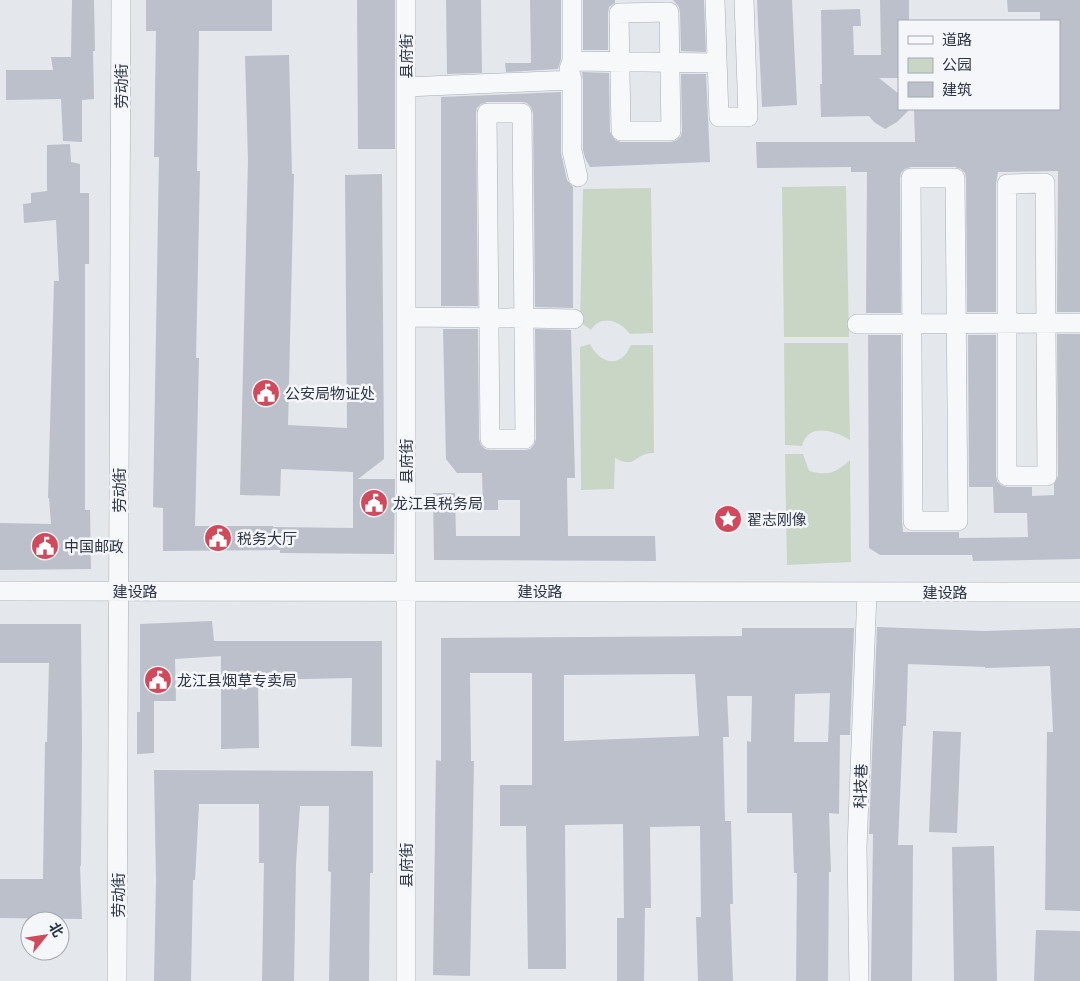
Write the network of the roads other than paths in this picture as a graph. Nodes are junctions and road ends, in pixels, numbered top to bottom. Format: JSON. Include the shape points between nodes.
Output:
{"nodes":[{"id":1,"x":121,"y":0,"type":"edge"},
{"id":2,"x":406,"y":0,"type":"edge"},
{"id":3,"x":572,"y":0,"type":"edge"},
{"id":4,"x":715,"y":0,"type":"edge"},
{"id":5,"x":744,"y":0,"type":"edge"},
{"id":6,"x":572,"y":61,"type":"junction"},
{"id":7,"x":620,"y":62,"type":"junction"},
{"id":8,"x":670,"y":62,"type":"junction"},
{"id":9,"x":717,"y":63,"type":"junction"},
{"id":10,"x":572,"y":80,"type":"junction"},
{"id":11,"x":406,"y":87,"type":"junction"},
{"id":12,"x":578,"y":177,"type":"dead end"},
{"id":13,"x":406,"y":318,"type":"junction"},
{"id":14,"x":488,"y":318,"type":"junction"},
{"id":15,"x":524,"y":318,"type":"junction"},
{"id":16,"x":574,"y":319,"type":"dead end"},
{"id":17,"x":1007,"y":323,"type":"junction"},
{"id":18,"x":1047,"y":323,"type":"junction"},
{"id":19,"x":1080,"y":323,"type":"edge"},
{"id":20,"x":857,"y":324,"type":"dead end"},
{"id":21,"x":912,"y":324,"type":"junction"},
{"id":22,"x":956,"y":324,"type":"junction"},
{"id":23,"x":0,"y":591,"type":"edge"},
{"id":24,"x":119,"y":591,"type":"junction"},
{"id":25,"x":406,"y":591,"type":"junction"},
{"id":26,"x":867,"y":592,"type":"junction"},
{"id":27,"x":1080,"y":592,"type":"edge"},
{"id":28,"x":117,"y":981,"type":"edge"},
{"id":29,"x":406,"y":981,"type":"edge"},
{"id":30,"x":859,"y":981,"type":"edge"}],
"edges":[{"from":1,"to":24,"type":"street","name":"劳动街"},
{"from":2,"to":11,"type":"street","name":"县府街"},
{"from":3,"to":6,"type":"street"},
{"from":4,"to":9,"type":"street"},
{"from":5,"to":9,"type":"street","via":[[748,117],[725,117]]},
{"from":6,"to":7,"type":"street"},
{"from":6,"to":10,"type":"street","via":[[569,69]]},
{"from":7,"to":8,"type":"street"},
{"from":7,"to":8,"type":"street","via":[[619,13],[669,12]]},
{"from":7,"to":8,"type":"street","via":[[621,132],[671,131]]},
{"from":8,"to":9,"type":"street"},
{"from":10,"to":11,"type":"street"},
{"from":10,"to":12,"type":"street","via":[[572,151]]},
{"from":11,"to":13,"type":"street","name":"县府街"},
{"from":13,"to":14,"type":"street"},
{"from":13,"to":25,"type":"street","name":"县府街"},
{"from":14,"to":15,"type":"street"},
{"from":14,"to":15,"type":"street","via":[[490,439],[525,439]]},
{"from":14,"to":15,"type":"street","via":[[487,113],[522,113]]},
{"from":15,"to":16,"type":"street"},
{"from":17,"to":18,"type":"street"},
{"from":17,"to":18,"type":"street","via":[[1007,184],[1045,183]]},
{"from":17,"to":18,"type":"street","via":[[1007,476],[1047,476]]},
{"from":17,"to":22,"type":"street"},
{"from":18,"to":19,"type":"street"},
{"from":20,"to":21,"type":"street"},
{"from":21,"to":22,"type":"street"},
{"from":21,"to":22,"type":"street","via":[[911,178],[956,178]]},
{"from":21,"to":22,"type":"street","via":[[913,522],[958,521]]},
{"from":23,"to":24,"type":"street","name":"建设路"},
{"from":24,"to":25,"type":"street","name":"建设路"},
{"from":24,"to":28,"type":"street","name":"劳动街"},
{"from":25,"to":26,"type":"street","name":"建设路"},
{"from":25,"to":29,"type":"street","name":"县府街"},
{"from":26,"to":27,"type":"street","name":"建设路"},
{"from":26,"to":30,"type":"street","name":"科技巷","via":[[857,848]]}]}
